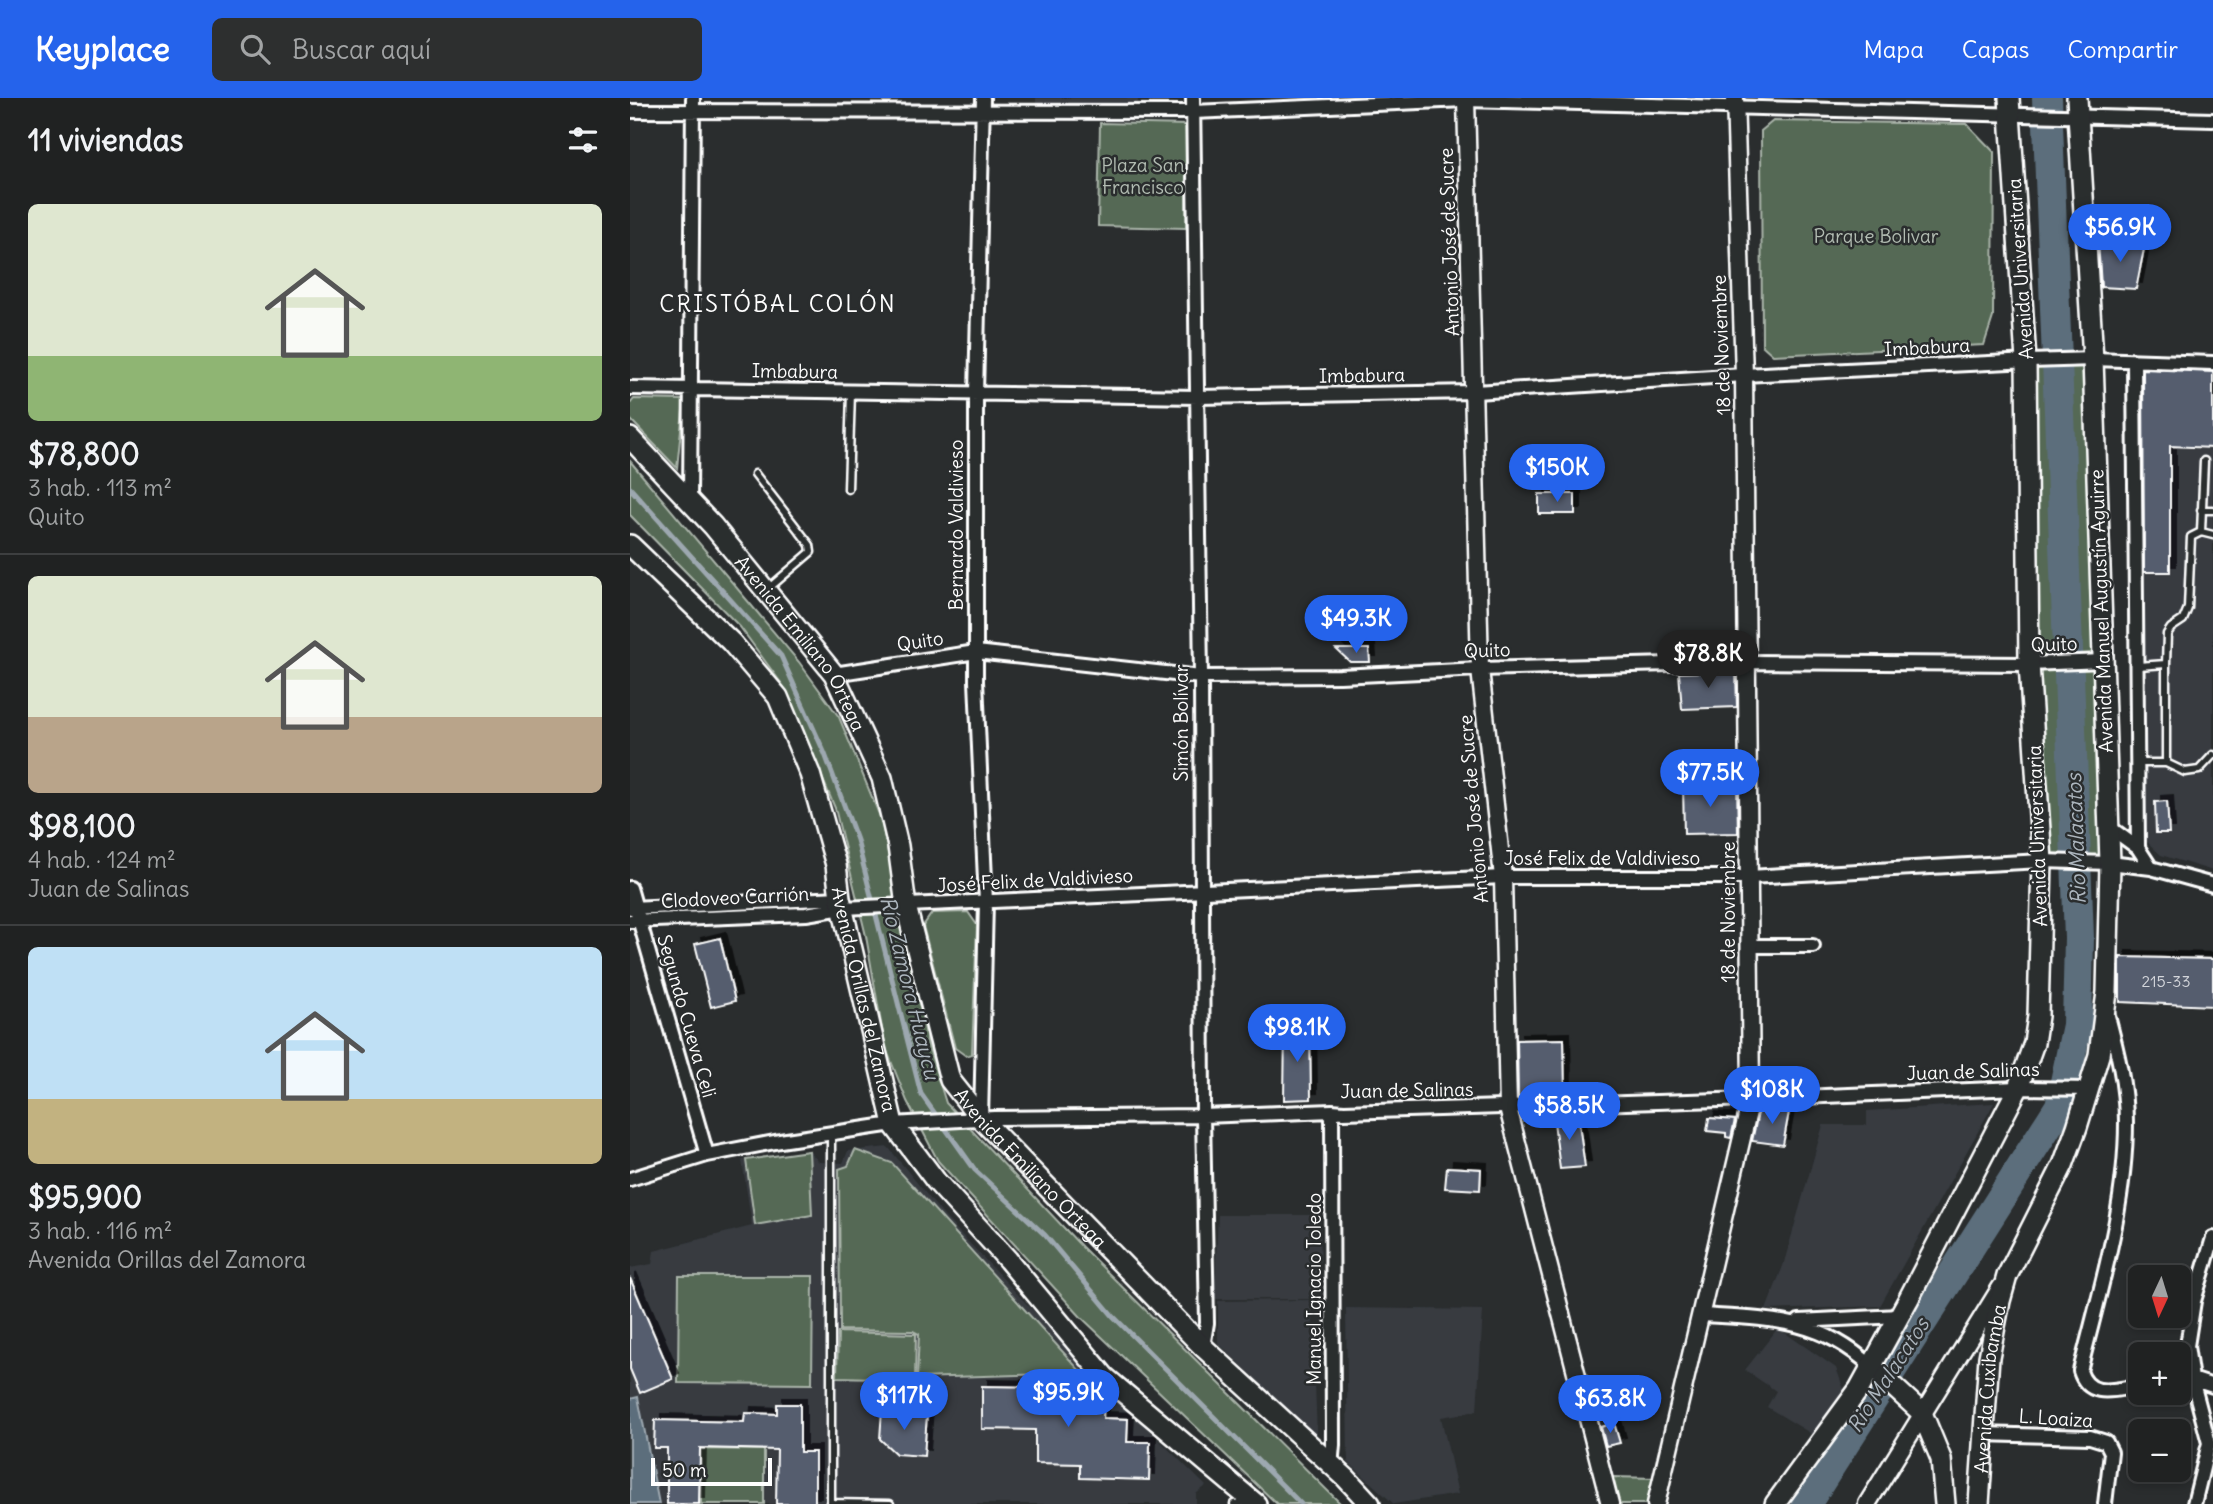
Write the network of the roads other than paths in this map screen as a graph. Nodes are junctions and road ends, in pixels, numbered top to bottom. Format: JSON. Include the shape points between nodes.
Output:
{"nodes":[{"id":1,"x":982,"y":98,"type":"edge"},
{"id":2,"x":1193,"y":98,"type":"edge"},
{"id":3,"x":1466,"y":99,"type":"edge"},
{"id":4,"x":1735,"y":102,"type":"edge"},
{"id":5,"x":693,"y":104,"type":"edge"},
{"id":6,"x":2075,"y":109,"type":"edge"},
{"id":7,"x":2013,"y":110,"type":"edge"},
{"id":8,"x":630,"y":111,"type":"edge"},
{"id":9,"x":1193,"y":112,"type":"junction"},
{"id":10,"x":982,"y":113,"type":"junction"},
{"id":11,"x":2213,"y":120,"type":"edge"},
{"id":12,"x":2090,"y":359,"type":"junction"},
{"id":13,"x":2028,"y":361,"type":"junction"},
{"id":14,"x":2134,"y":361,"type":"junction"},
{"id":15,"x":2213,"y":363,"type":"edge"},
{"id":16,"x":1744,"y":375,"type":"junction"},
{"id":17,"x":630,"y":388,"type":"edge"},
{"id":18,"x":691,"y":388,"type":"junction"},
{"id":19,"x":851,"y":392,"type":"junction"},
{"id":20,"x":1475,"y":393,"type":"junction"},
{"id":21,"x":976,"y":394,"type":"junction"},
{"id":22,"x":1198,"y":397,"type":"junction"},
{"id":23,"x":630,"y":438,"type":"edge"},
{"id":24,"x":2204,"y":461,"type":"dead end"},
{"id":25,"x":755,"y":474,"type":"dead end"},
{"id":26,"x":848,"y":489,"type":"dead end"},
{"id":27,"x":690,"y":503,"type":"junction"},
{"id":28,"x":2201,"y":510,"type":"junction"},
{"id":29,"x":2213,"y":510,"type":"edge"},
{"id":30,"x":2201,"y":532,"type":"junction"},
{"id":31,"x":2213,"y":535,"type":"edge"},
{"id":32,"x":630,"y":545,"type":"edge"},
{"id":33,"x":766,"y":590,"type":"junction"},
{"id":34,"x":976,"y":652,"type":"junction"},
{"id":35,"x":1748,"y":662,"type":"junction"},
{"id":36,"x":2098,"y":662,"type":"junction"},
{"id":37,"x":2033,"y":664,"type":"junction"},
{"id":38,"x":2166,"y":664,"type":"junction"},
{"id":39,"x":2138,"y":666,"type":"junction"},
{"id":40,"x":1480,"y":669,"type":"junction"},
{"id":41,"x":834,"y":674,"type":"junction"},
{"id":42,"x":1201,"y":677,"type":"junction"},
{"id":43,"x":2213,"y":755,"type":"edge"},
{"id":44,"x":2138,"y":763,"type":"junction"},
{"id":45,"x":2166,"y":764,"type":"junction"},
{"id":46,"x":2108,"y":826,"type":"junction"},
{"id":47,"x":2138,"y":848,"type":"junction"},
{"id":48,"x":2045,"y":861,"type":"junction"},
{"id":49,"x":2107,"y":863,"type":"junction"},
{"id":50,"x":2151,"y":867,"type":"junction"},
{"id":51,"x":1503,"y":877,"type":"junction"},
{"id":52,"x":1749,"y":877,"type":"junction"},
{"id":53,"x":2213,"y":885,"type":"edge"},
{"id":54,"x":630,"y":888,"type":"edge"},
{"id":55,"x":1201,"y":891,"type":"junction"},
{"id":56,"x":986,"y":902,"type":"junction"},
{"id":57,"x":841,"y":903,"type":"junction"},
{"id":58,"x":906,"y":906,"type":"junction"},
{"id":59,"x":633,"y":908,"type":"edge"},
{"id":60,"x":635,"y":921,"type":"edge"},
{"id":61,"x":1749,"y":946,"type":"junction"},
{"id":62,"x":1814,"y":946,"type":"dead end"},
{"id":63,"x":2105,"y":1004,"type":"junction"},
{"id":64,"x":2024,"y":1088,"type":"junction"},
{"id":65,"x":2084,"y":1089,"type":"junction"},
{"id":66,"x":1751,"y":1099,"type":"junction"},
{"id":67,"x":1508,"y":1108,"type":"junction"},
{"id":68,"x":1332,"y":1111,"type":"junction"},
{"id":69,"x":1203,"y":1116,"type":"junction"},
{"id":70,"x":981,"y":1119,"type":"junction"},
{"id":71,"x":893,"y":1124,"type":"junction"},
{"id":72,"x":831,"y":1134,"type":"junction"},
{"id":73,"x":707,"y":1155,"type":"junction"},
{"id":74,"x":630,"y":1179,"type":"edge"},
{"id":75,"x":2213,"y":1238,"type":"edge"},
{"id":76,"x":2007,"y":1276,"type":"junction"},
{"id":77,"x":1701,"y":1315,"type":"junction"},
{"id":78,"x":1899,"y":1316,"type":"junction"},
{"id":79,"x":1781,"y":1322,"type":"junction"},
{"id":80,"x":2188,"y":1342,"type":"edge"},
{"id":81,"x":1203,"y":1348,"type":"junction"},
{"id":82,"x":1871,"y":1366,"type":"junction"},
{"id":83,"x":2191,"y":1381,"type":"edge"},
{"id":84,"x":2213,"y":1386,"type":"edge"},
{"id":85,"x":2128,"y":1388,"type":"edge"},
{"id":86,"x":2191,"y":1396,"type":"edge"},
{"id":87,"x":1922,"y":1413,"type":"junction"},
{"id":88,"x":1982,"y":1434,"type":"junction"},
{"id":89,"x":1331,"y":1467,"type":"junction"},
{"id":90,"x":1248,"y":1503,"type":"edge"},
{"id":91,"x":831,"y":1504,"type":"edge"},
{"id":92,"x":890,"y":1504,"type":"edge"},
{"id":93,"x":1370,"y":1504,"type":"edge"},
{"id":94,"x":1610,"y":1504,"type":"edge"},
{"id":95,"x":1656,"y":1504,"type":"edge"},
{"id":96,"x":1775,"y":1504,"type":"edge"},
{"id":97,"x":1867,"y":1504,"type":"edge"},
{"id":98,"x":1945,"y":1504,"type":"edge"},
{"id":99,"x":1979,"y":1504,"type":"edge"},
{"id":100,"x":2105,"y":1504,"type":"edge"},
{"id":101,"x":2194,"y":1504,"type":"edge"}],
"edges":[{"from":1,"to":10,"type":"street","name":"Bernardo Valdivieso"},
{"from":2,"to":9,"type":"street","name":"Simón Bolívar"},
{"from":3,"to":4,"type":"street"},
{"from":3,"to":9,"type":"street"},
{"from":3,"to":20,"type":"street","name":"Antonio José de Sucre"},
{"from":4,"to":7,"type":"street"},
{"from":4,"to":16,"type":"street","name":"18 de Noviembre"},
{"from":5,"to":8,"type":"street"},
{"from":5,"to":10,"type":"street"},
{"from":5,"to":18,"type":"street"},
{"from":6,"to":7,"type":"street"},
{"from":6,"to":11,"type":"street"},
{"from":6,"to":12,"type":"main road","name":"Avenida Manuel Augustín Aguirre"},
{"from":7,"to":13,"type":"main road","name":"Avenida Universitaria"},
{"from":9,"to":10,"type":"street"},
{"from":9,"to":22,"type":"street","name":"Simón Bolívar"},
{"from":10,"to":21,"type":"street","name":"Bernardo Valdivieso"},
{"from":12,"to":13,"type":"street","name":"Imbabura"},
{"from":12,"to":14,"type":"street","name":"Imbabura"},
{"from":12,"to":36,"type":"main road","name":"Avenida Manuel Augustín Aguirre"},
{"from":13,"to":16,"type":"street","name":"Imbabura"},
{"from":13,"to":37,"type":"main road","name":"Avenida Universitaria"},
{"from":14,"to":15,"type":"street","name":"Imbabura"},
{"from":14,"to":39,"type":"street"},
{"from":16,"to":20,"type":"street","name":"Imbabura"},
{"from":16,"to":35,"type":"street","name":"18 de Noviembre"},
{"from":17,"to":18,"type":"street","name":"Imbabura"},
{"from":18,"to":19,"type":"street","name":"Imbabura"},
{"from":18,"to":27,"type":"street"},
{"from":19,"to":21,"type":"street","name":"Imbabura"},
{"from":19,"to":26,"type":"lane"},
{"from":20,"to":22,"type":"street","name":"Imbabura"},
{"from":20,"to":40,"type":"street","name":"Antonio José de Sucre"},
{"from":21,"to":22,"type":"street","name":"Imbabura"},
{"from":21,"to":34,"type":"street","name":"Bernardo Valdivieso"},
{"from":22,"to":42,"type":"street","name":"Simón Bolívar"},
{"from":23,"to":27,"type":"main road","name":"Avenida Emiliano Ortega"},
{"from":24,"to":28,"type":"lane"},
{"from":25,"to":33,"type":"lane","via":[[811,552]]},
{"from":27,"to":33,"type":"main road","name":"Avenida Emiliano Ortega"},
{"from":28,"to":29,"type":"lane"},
{"from":28,"to":30,"type":"lane"},
{"from":30,"to":31,"type":"lane"},
{"from":30,"to":38,"type":"lane","via":[[2190,537],[2188,608],[2183,620],[2167,634]]},
{"from":32,"to":57,"type":"main road","name":"Avenida Orillas del Zamora","via":[[731,642],[778,697],[810,774],[836,865]]},
{"from":33,"to":41,"type":"main road","name":"Avenida Emiliano Ortega"},
{"from":34,"to":41,"type":"street","name":"Quito"},
{"from":34,"to":42,"type":"street","name":"Quito"},
{"from":34,"to":56,"type":"street","name":"Bernardo Valdivieso"},
{"from":35,"to":37,"type":"street","name":"Quito"},
{"from":35,"to":40,"type":"street","name":"Quito"},
{"from":35,"to":52,"type":"street","name":"18 de Noviembre"},
{"from":36,"to":37,"type":"street","name":"Quito"},
{"from":36,"to":46,"type":"main road","name":"Avenida Manuel Augustín Aguirre"},
{"from":37,"to":48,"type":"main road","name":"Avenida Universitaria"},
{"from":38,"to":39,"type":"lane"},
{"from":38,"to":45,"type":"lane"},
{"from":39,"to":44,"type":"street"},
{"from":40,"to":42,"type":"street","name":"Quito"},
{"from":40,"to":51,"type":"street","name":"Antonio José de Sucre"},
{"from":41,"to":58,"type":"main road","name":"Avenida Emiliano Ortega","via":[[882,778]]},
{"from":42,"to":55,"type":"street","name":"Simón Bolívar"},
{"from":43,"to":45,"type":"lane","via":[[2199,770],[2185,772]]},
{"from":44,"to":45,"type":"lane"},
{"from":44,"to":47,"type":"street"},
{"from":46,"to":47,"type":"street"},
{"from":46,"to":49,"type":"main road","name":"Avenida Manuel Augustín Aguirre"},
{"from":47,"to":50,"type":"street"},
{"from":48,"to":49,"type":"street","name":"José Felix de Valdivieso"},
{"from":48,"to":52,"type":"street","name":"José Felix de Valdivieso"},
{"from":48,"to":64,"type":"main road","name":"Avenida Universitaria","via":[[2038,1016]]},
{"from":49,"to":50,"type":"street","name":"José Felix de Valdivieso"},
{"from":49,"to":63,"type":"main road","name":"Avenida Manuel Augustín Aguirre"},
{"from":50,"to":53,"type":"street","name":"José Felix de Valdivieso"},
{"from":51,"to":52,"type":"street","name":"José Felix de Valdivieso"},
{"from":51,"to":55,"type":"street","name":"José Felix de Valdivieso"},
{"from":51,"to":67,"type":"street","name":"Antonio José de Sucre"},
{"from":52,"to":61,"type":"street","name":"18 de Noviembre"},
{"from":54,"to":59,"type":"street","name":"Segundo Cueva Celi"},
{"from":55,"to":56,"type":"street","name":"José Felix de Valdivieso"},
{"from":55,"to":69,"type":"street","name":"Simón Bolívar"},
{"from":56,"to":58,"type":"street","name":"José Felix de Valdivieso"},
{"from":56,"to":70,"type":"street","name":"Bernardo Valdivieso"},
{"from":57,"to":58,"type":"street","name":"José Felix de Valdivieso"},
{"from":57,"to":59,"type":"street","name":"Clodoveo Carrión"},
{"from":57,"to":60,"type":"street","name":"Clodoveo Carrión","via":[[806,914]]},
{"from":57,"to":71,"type":"main road","name":"Avenida Orillas del Zamora"},
{"from":58,"to":70,"type":"main road","name":"Avenida Emiliano Ortega","via":[[950,1080]]},
{"from":59,"to":60,"type":"street","name":"Segundo Cueva Celi"},
{"from":60,"to":73,"type":"street","name":"Segundo Cueva Celi"},
{"from":61,"to":62,"type":"street"},
{"from":61,"to":66,"type":"street","name":"18 de Noviembre"},
{"from":63,"to":65,"type":"main road","name":"Avenida Manuel Augustín Aguirre","via":[[2099,1055]]},
{"from":63,"to":85,"type":"street","via":[[2120,1061],[2126,1121],[2123,1168],[2116,1226],[2080,1371],[2092,1389]]},
{"from":64,"to":65,"type":"street","name":"Juan de Salinas"},
{"from":64,"to":66,"type":"street","name":"Juan de Salinas"},
{"from":64,"to":78,"type":"main road","name":"Avenida Universitaria"},
{"from":65,"to":76,"type":"main road","via":[[2063,1165]]},
{"from":66,"to":67,"type":"street","name":"Juan de Salinas"},
{"from":66,"to":77,"type":"street","name":"18 de Noviembre"},
{"from":67,"to":68,"type":"street","name":"Juan de Salinas"},
{"from":67,"to":94,"type":"street","name":"Antonio José de Sucre"},
{"from":68,"to":69,"type":"street","name":"Juan de Salinas"},
{"from":68,"to":89,"type":"street","name":"Manuel Ignacio Toledo"},
{"from":69,"to":70,"type":"street","name":"Juan de Salinas"},
{"from":69,"to":81,"type":"street","name":"Simón Bolívar","via":[[1207,1323]]},
{"from":70,"to":71,"type":"street","name":"Juan de Salinas"},
{"from":70,"to":81,"type":"main road","name":"Avenida Emiliano Ortega"},
{"from":71,"to":72,"type":"street","name":"Juan de Salinas"},
{"from":71,"to":90,"type":"main road","name":"Avenida Orillas del Zamora","via":[[936,1181],[1105,1377]]},
{"from":72,"to":73,"type":"street","name":"Juan de Salinas"},
{"from":72,"to":91,"type":"lane"},
{"from":73,"to":74,"type":"street","name":"Juan de Salinas"},
{"from":75,"to":80,"type":"street","via":[[2194,1301]]},
{"from":76,"to":87,"type":"street"},
{"from":76,"to":88,"type":"main road","name":"Avenida Cuxibamba","via":[[1994,1323]]},
{"from":77,"to":79,"type":"street"},
{"from":77,"to":95,"type":"street","name":"18 de Noviembre"},
{"from":78,"to":79,"type":"street"},
{"from":78,"to":82,"type":"main road","name":"Avenida Universitaria"},
{"from":79,"to":82,"type":"street","via":[[1821,1332]]},
{"from":81,"to":89,"type":"main road","name":"Avenida Emiliano Ortega"},
{"from":82,"to":87,"type":"main road"},
{"from":82,"to":96,"type":"main road","name":"Avenida Universitaria"},
{"from":83,"to":84,"type":"street"},
{"from":86,"to":101,"type":"street","via":[[2209,1443]]},
{"from":87,"to":97,"type":"street"},
{"from":87,"to":98,"type":"main road","name":"Avenida Cuxibamba","via":[[1941,1460]]},
{"from":88,"to":99,"type":"main road","name":"Avenida Cuxibamba"},
{"from":88,"to":100,"type":"street","name":"L. Loaiza","via":[[2090,1437],[2106,1442],[2111,1452]]},
{"from":89,"to":93,"type":"main road","name":"Avenida Emiliano Ortega"},
{"from":91,"to":92,"type":"lane"}]}
